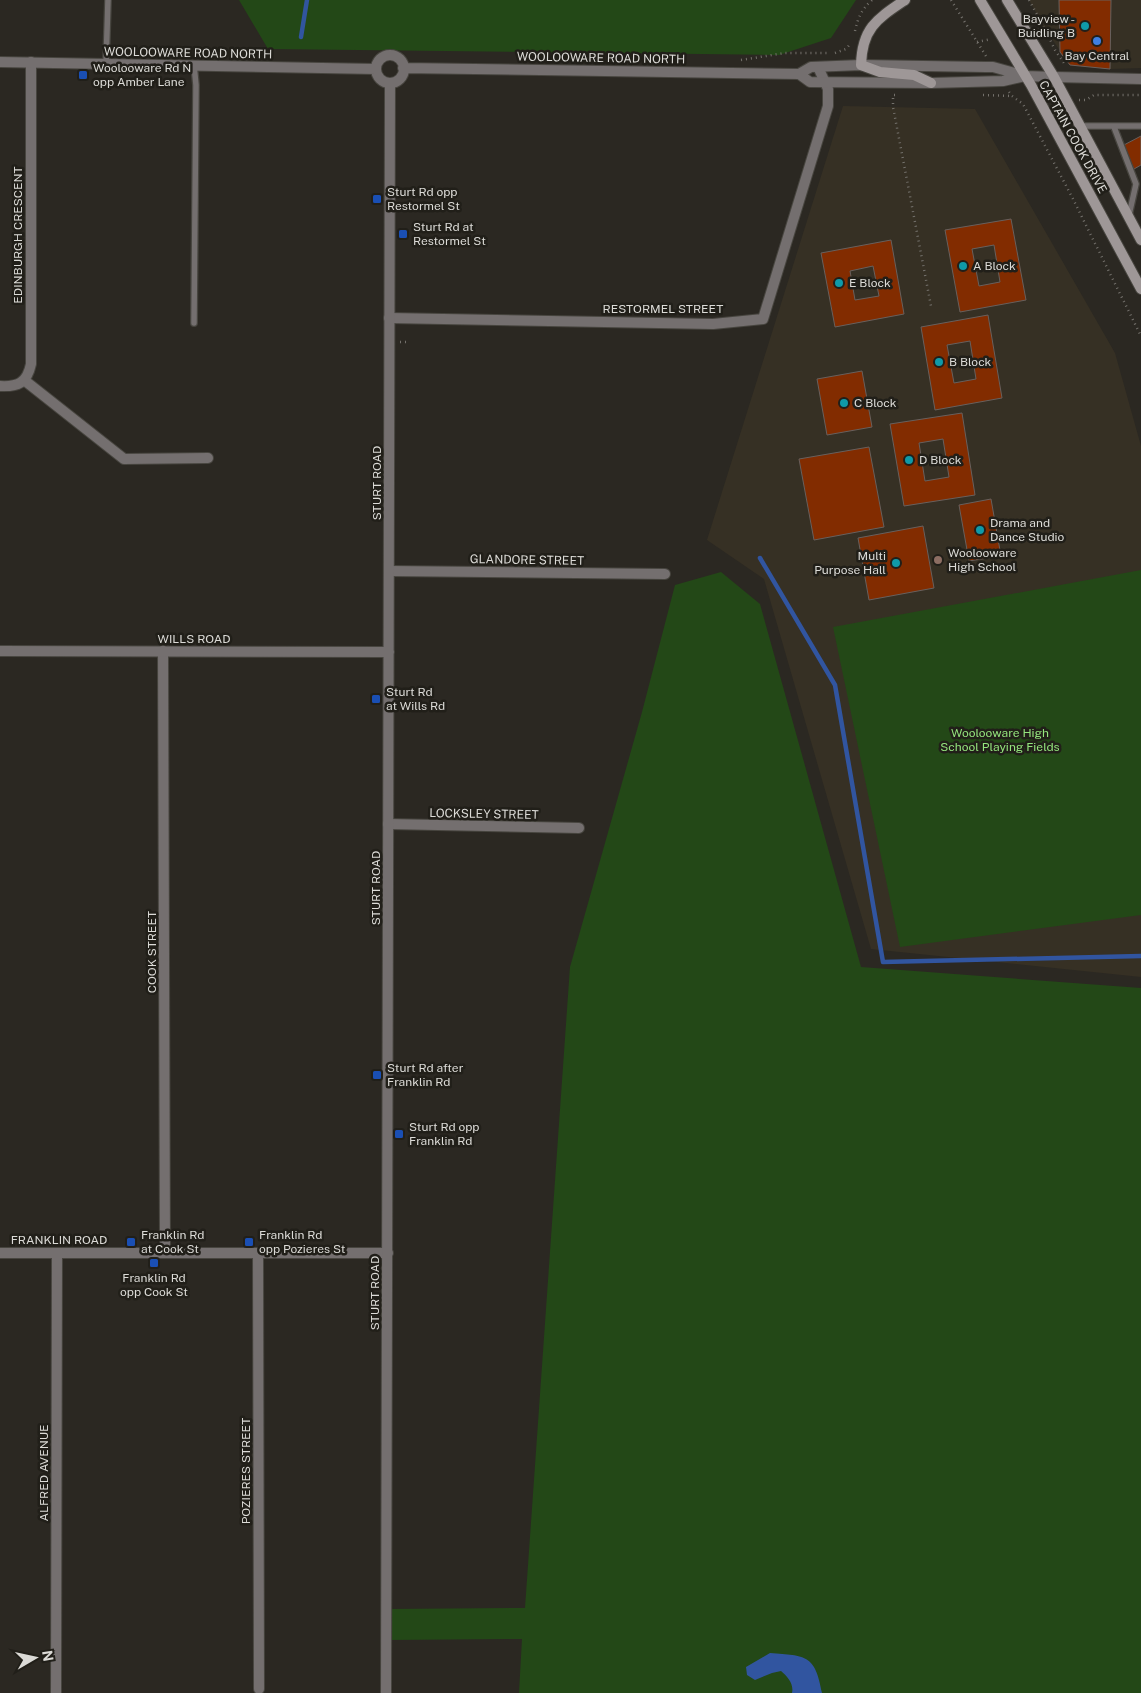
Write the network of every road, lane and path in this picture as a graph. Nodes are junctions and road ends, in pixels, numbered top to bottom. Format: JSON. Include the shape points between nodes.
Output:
{"nodes":[{"id":1,"x":108,"y":0,"type":"edge"},
{"id":2,"x":872,"y":0,"type":"edge"},
{"id":3,"x":905,"y":0,"type":"edge"},
{"id":4,"x":951,"y":0,"type":"edge"},
{"id":5,"x":980,"y":0,"type":"edge"},
{"id":6,"x":1007,"y":0,"type":"edge"},
{"id":7,"x":1029,"y":0,"type":"edge"},
{"id":8,"x":1045,"y":29,"type":"dead end"},
{"id":9,"x":984,"y":52,"type":"dead end"},
{"id":10,"x":739,"y":60,"type":"dead end"},
{"id":11,"x":0,"y":62,"type":"edge"},
{"id":12,"x":31,"y":62,"type":"junction"},
{"id":13,"x":106,"y":64,"type":"junction"},
{"id":14,"x":194,"y":65,"type":"junction"},
{"id":15,"x":861,"y":65,"type":"junction"},
{"id":16,"x":818,"y":67,"type":"junction"},
{"id":17,"x":403,"y":68,"type":"junction"},
{"id":18,"x":376,"y":69,"type":"junction"},
{"id":19,"x":799,"y":74,"type":"junction"},
{"id":20,"x":1026,"y":76,"type":"junction"},
{"id":21,"x":1054,"y":78,"type":"junction"},
{"id":22,"x":1141,"y":79,"type":"edge"},
{"id":23,"x":825,"y":82,"type":"junction"},
{"id":24,"x":390,"y":83,"type":"junction"},
{"id":25,"x":931,"y":83,"type":"junction"},
{"id":26,"x":1141,"y":95,"type":"edge"},
{"id":27,"x":893,"y":96,"type":"dead end"},
{"id":28,"x":1012,"y":96,"type":"dead end"},
{"id":29,"x":1066,"y":101,"type":"junction"},
{"id":30,"x":1040,"y":102,"type":"junction"},
{"id":31,"x":1023,"y":104,"type":"junction"},
{"id":32,"x":1080,"y":126,"type":"junction"},
{"id":33,"x":1141,"y":126,"type":"edge"},
{"id":34,"x":1114,"y":127,"type":"junction"},
{"id":35,"x":1129,"y":216,"type":"junction"},
{"id":36,"x":1141,"y":240,"type":"edge"},
{"id":37,"x":1141,"y":289,"type":"edge"},
{"id":38,"x":931,"y":306,"type":"dead end"},
{"id":39,"x":389,"y":318,"type":"junction"},
{"id":40,"x":194,"y":323,"type":"dead end"},
{"id":41,"x":1141,"y":336,"type":"edge"},
{"id":42,"x":24,"y":380,"type":"junction"},
{"id":43,"x":0,"y":386,"type":"edge"},
{"id":44,"x":208,"y":458,"type":"dead end"},
{"id":45,"x":389,"y":571,"type":"junction"},
{"id":46,"x":665,"y":574,"type":"dead end"},
{"id":47,"x":0,"y":651,"type":"edge"},
{"id":48,"x":163,"y":651,"type":"junction"},
{"id":49,"x":389,"y":652,"type":"junction"},
{"id":50,"x":388,"y":824,"type":"junction"},
{"id":51,"x":579,"y":828,"type":"dead end"},
{"id":52,"x":0,"y":1253,"type":"edge"},
{"id":53,"x":58,"y":1253,"type":"junction"},
{"id":54,"x":165,"y":1253,"type":"junction"},
{"id":55,"x":258,"y":1253,"type":"junction"},
{"id":56,"x":388,"y":1254,"type":"junction"},
{"id":57,"x":259,"y":1689,"type":"dead end"},
{"id":58,"x":56,"y":1693,"type":"edge"},
{"id":59,"x":386,"y":1693,"type":"edge"}],
"edges":[{"from":1,"to":13,"type":"lane"},
{"from":2,"to":10,"type":"path","via":[[857,19],[851,43],[846,49],[832,53],[785,53]]},
{"from":3,"to":15,"type":"main road","via":[[871,26],[861,50]]},
{"from":4,"to":9,"type":"path"},
{"from":5,"to":20,"type":"main road","name":"CAPTAIN COOK DRIVE"},
{"from":6,"to":21,"type":"main road","name":"CAPTAIN COOK DRIVE"},
{"from":7,"to":8,"type":"path"},
{"from":11,"to":12,"type":"street","name":"WOOLOOWARE ROAD NORTH"},
{"from":12,"to":13,"type":"street","name":"WOOLOOWARE ROAD NORTH"},
{"from":12,"to":42,"type":"street","name":"EDINBURGH CRESCENT","via":[[31,364]]},
{"from":13,"to":14,"type":"street","name":"WOOLOOWARE ROAD NORTH"},
{"from":14,"to":18,"type":"street","name":"WOOLOOWARE ROAD NORTH"},
{"from":14,"to":40,"type":"lane"},
{"from":15,"to":16,"type":"street","name":"WOOLOOWARE ROAD NORTH"},
{"from":15,"to":20,"type":"street","name":"WOOLOOWARE ROAD NORTH","via":[[994,67]]},
{"from":15,"to":25,"type":"main road","via":[[880,72],[914,75]]},
{"from":16,"to":19,"type":"street","name":"WOOLOOWARE ROAD NORTH"},
{"from":16,"to":23,"type":"street","name":"RESTORMEL STREET"},
{"from":17,"to":18,"type":"street","via":[[398,58],[389,55],[380,59]]},
{"from":17,"to":19,"type":"street","name":"WOOLOOWARE ROAD NORTH"},
{"from":17,"to":24,"type":"street","via":[[400,78]]},
{"from":18,"to":24,"type":"street","via":[[380,79]]},
{"from":19,"to":23,"type":"street","name":"WOOLOOWARE ROAD NORTH","via":[[810,82]]},
{"from":20,"to":21,"type":"street","name":"WOOLOOWARE ROAD NORTH"},
{"from":20,"to":25,"type":"street","name":"WOOLOOWARE ROAD NORTH","via":[[1002,81]]},
{"from":20,"to":30,"type":"main road","name":"CAPTAIN COOK DRIVE"},
{"from":21,"to":22,"type":"street","name":"WOOLOOWARE ROAD NORTH"},
{"from":21,"to":29,"type":"main road","name":"CAPTAIN COOK DRIVE"},
{"from":23,"to":25,"type":"street","name":"WOOLOOWARE ROAD NORTH"},
{"from":23,"to":39,"type":"street","name":"RESTORMEL STREET","via":[[828,106],[763,319],[713,324]]},
{"from":24,"to":39,"type":"street","name":"STURT ROAD"},
{"from":26,"to":29,"type":"path","via":[[1094,95],[1086,100]]},
{"from":27,"to":38,"type":"path"},
{"from":28,"to":31,"type":"path"},
{"from":29,"to":32,"type":"main road","name":"CAPTAIN COOK DRIVE"},
{"from":30,"to":31,"type":"path"},
{"from":30,"to":37,"type":"main road","name":"CAPTAIN COOK DRIVE"},
{"from":31,"to":41,"type":"path"},
{"from":32,"to":34,"type":"lane"},
{"from":32,"to":35,"type":"main road","name":"CAPTAIN COOK DRIVE"},
{"from":33,"to":34,"type":"lane"},
{"from":34,"to":35,"type":"lane","via":[[1136,184]]},
{"from":35,"to":36,"type":"main road","name":"CAPTAIN COOK DRIVE"},
{"from":39,"to":45,"type":"street","name":"STURT ROAD"},
{"from":42,"to":43,"type":"street","via":[[18,385]]},
{"from":42,"to":44,"type":"street","via":[[124,459]]},
{"from":45,"to":46,"type":"street","name":"GLANDORE STREET"},
{"from":45,"to":49,"type":"street","name":"STURT ROAD"},
{"from":47,"to":48,"type":"street","name":"WILLS ROAD"},
{"from":48,"to":49,"type":"street","name":"WILLS ROAD"},
{"from":48,"to":54,"type":"street","name":"COOK STREET"},
{"from":49,"to":50,"type":"street","name":"STURT ROAD"},
{"from":50,"to":51,"type":"street","name":"LOCKSLEY STREET"},
{"from":50,"to":56,"type":"street","name":"STURT ROAD"},
{"from":52,"to":53,"type":"street","name":"FRANKLIN ROAD"},
{"from":53,"to":54,"type":"street","name":"FRANKLIN ROAD"},
{"from":53,"to":58,"type":"street","name":"ALFRED AVENUE"},
{"from":54,"to":55,"type":"street","name":"FRANKLIN ROAD"},
{"from":55,"to":56,"type":"street","name":"FRANKLIN ROAD"},
{"from":55,"to":57,"type":"street","name":"POZIERES STREET"},
{"from":56,"to":59,"type":"street","name":"STURT ROAD"}]}
